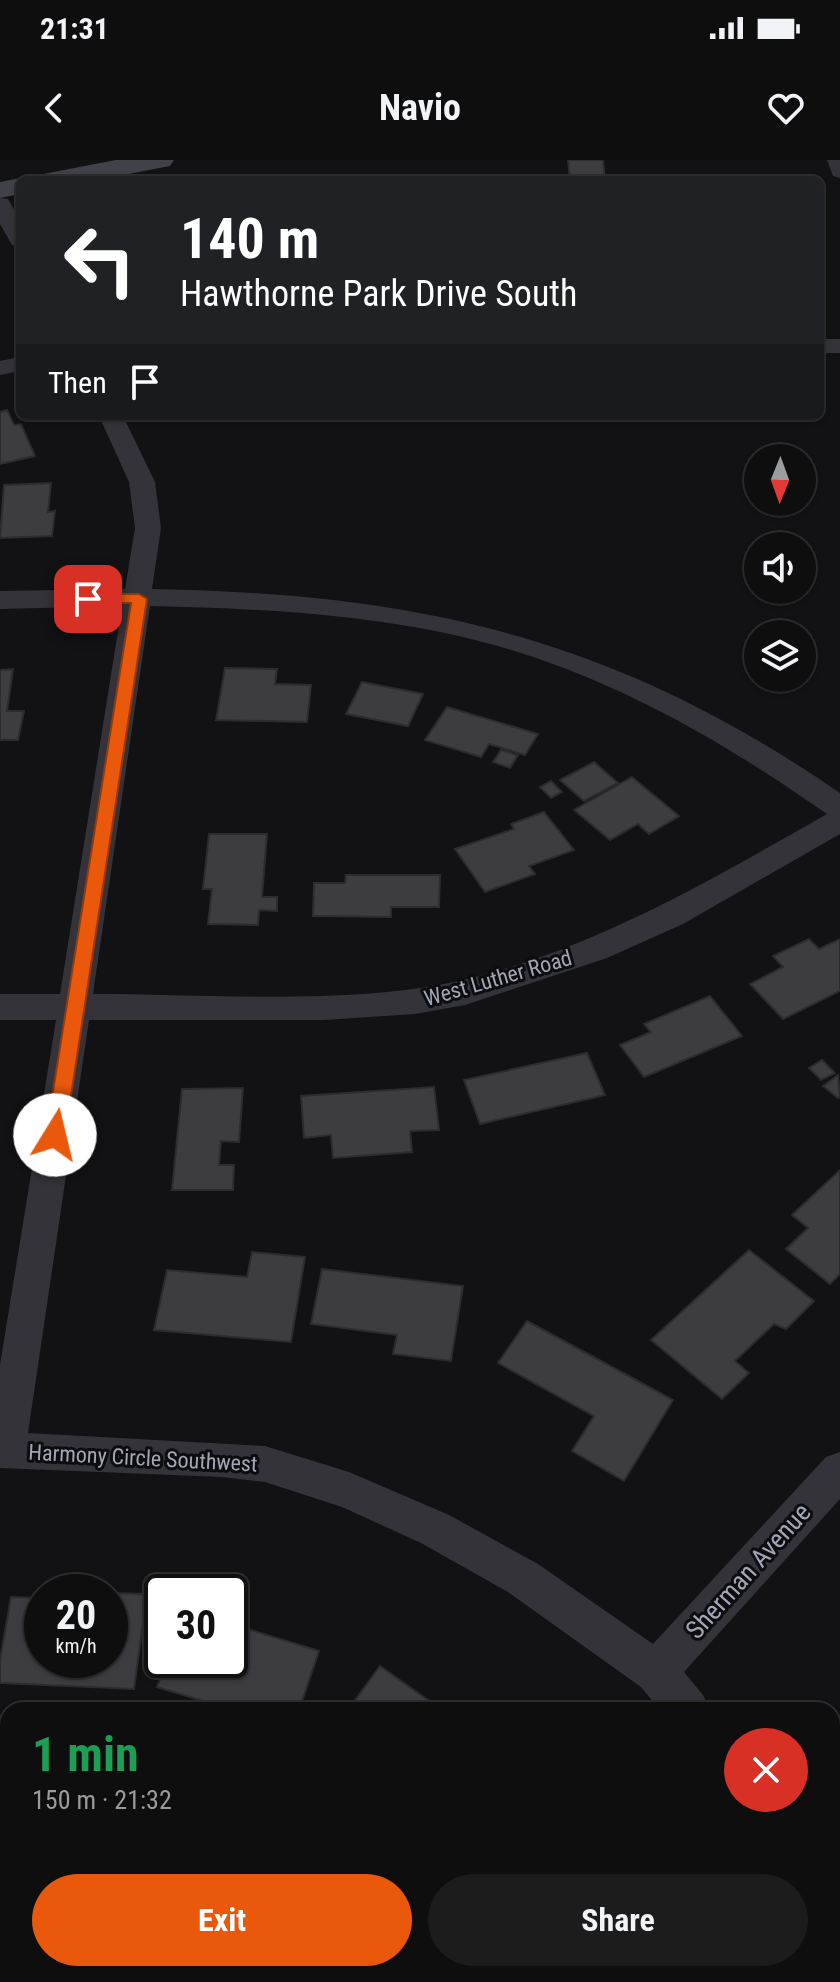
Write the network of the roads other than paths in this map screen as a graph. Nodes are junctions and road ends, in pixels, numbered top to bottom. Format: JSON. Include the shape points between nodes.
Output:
{"nodes":[{"id":1,"x":160,"y":160,"type":"edge"},
{"id":2,"x":837,"y":160,"type":"edge"},
{"id":3,"x":840,"y":172,"type":"edge"},
{"id":4,"x":74,"y":176,"type":"edge"},
{"id":5,"x":0,"y":204,"type":"edge"},
{"id":6,"x":16,"y":233,"type":"edge"},
{"id":7,"x":113,"y":420,"type":"edge"},
{"id":8,"x":139,"y":599,"type":"junction"},
{"id":9,"x":0,"y":600,"type":"edge"},
{"id":10,"x":840,"y":808,"type":"edge"},
{"id":11,"x":840,"y":820,"type":"edge"},
{"id":12,"x":0,"y":1007,"type":"edge"},
{"id":13,"x":75,"y":1009,"type":"junction"},
{"id":14,"x":3,"y":1450,"type":"edge"},
{"id":15,"x":840,"y":1470,"type":"edge"},
{"id":16,"x":656,"y":1672,"type":"junction"},
{"id":17,"x":681,"y":1702,"type":"edge"}],
"edges":[{"from":1,"to":4,"type":"main road"},
{"from":2,"to":3,"type":"street"},
{"from":5,"to":6,"type":"street"},
{"from":7,"to":8,"type":"street","via":[[142,482],[148,528]]},
{"from":8,"to":9,"type":"street"},
{"from":8,"to":10,"type":"street","via":[[371,613],[546,652],[727,733]]},
{"from":8,"to":13,"type":"street"},
{"from":11,"to":13,"type":"street","name":"West Luther Road","via":[[672,916],[596,949],[465,992],[324,1007]]},
{"from":12,"to":13,"type":"street","name":"West Luther Road"},
{"from":13,"to":14,"type":"street"},
{"from":14,"to":16,"type":"street","name":"Harmony Circle Southwest","via":[[180,1455],[265,1464],[303,1474],[435,1529],[523,1578]]},
{"from":15,"to":16,"type":"street","name":"Sherman Avenue"},
{"from":16,"to":17,"type":"street","name":"Harmony Circle Southwest"}]}
